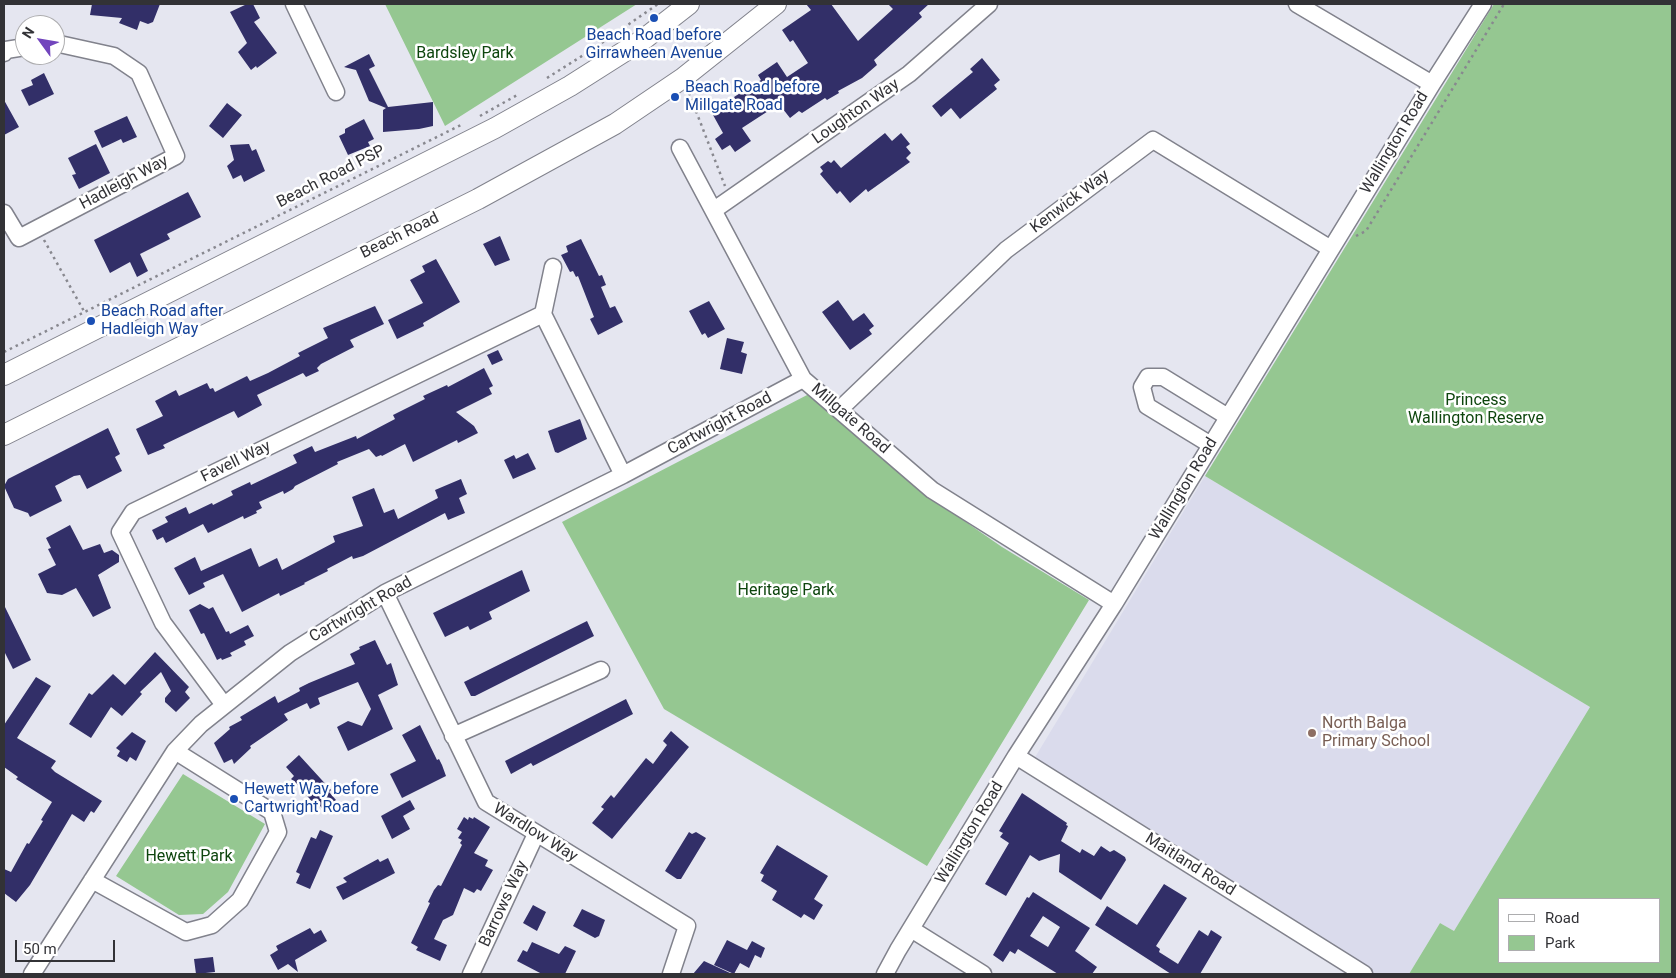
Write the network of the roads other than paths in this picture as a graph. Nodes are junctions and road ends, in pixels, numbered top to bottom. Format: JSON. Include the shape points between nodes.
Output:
{"nodes":[{"id":1,"x":294,"y":4,"type":"edge"},
{"id":2,"x":690,"y":4,"type":"edge"},
{"id":3,"x":776,"y":4,"type":"edge"},
{"id":4,"x":989,"y":4,"type":"edge"},
{"id":5,"x":1297,"y":4,"type":"edge"},
{"id":6,"x":1484,"y":4,"type":"edge"},
{"id":7,"x":65,"y":45,"type":"edge"},
{"id":8,"x":15,"y":49,"type":"edge"},
{"id":9,"x":4,"y":53,"type":"edge"},
{"id":10,"x":1432,"y":84,"type":"junction"},
{"id":11,"x":336,"y":92,"type":"dead end"},
{"id":12,"x":680,"y":148,"type":"dead end"},
{"id":13,"x":714,"y":210,"type":"junction"},
{"id":14,"x":4,"y":213,"type":"edge"},
{"id":15,"x":1330,"y":249,"type":"junction"},
{"id":16,"x":553,"y":267,"type":"dead end"},
{"id":17,"x":543,"y":314,"type":"junction"},
{"id":18,"x":4,"y":375,"type":"edge"},
{"id":19,"x":803,"y":379,"type":"junction"},
{"id":20,"x":839,"y":410,"type":"junction"},
{"id":21,"x":1228,"y":418,"type":"junction"},
{"id":22,"x":4,"y":435,"type":"edge"},
{"id":23,"x":1211,"y":445,"type":"junction"},
{"id":24,"x":623,"y":476,"type":"junction"},
{"id":25,"x":385,"y":594,"type":"junction"},
{"id":26,"x":1114,"y":604,"type":"junction"},
{"id":27,"x":602,"y":670,"type":"dead end"},
{"id":28,"x":224,"y":706,"type":"junction"},
{"id":29,"x":453,"y":736,"type":"junction"},
{"id":30,"x":175,"y":751,"type":"junction"},
{"id":31,"x":1016,"y":756,"type":"junction"},
{"id":32,"x":536,"y":834,"type":"junction"},
{"id":33,"x":92,"y":880,"type":"junction"},
{"id":34,"x":911,"y":929,"type":"junction"},
{"id":35,"x":32,"y":974,"type":"edge"},
{"id":36,"x":471,"y":974,"type":"edge"},
{"id":37,"x":671,"y":974,"type":"edge"},
{"id":38,"x":885,"y":974,"type":"edge"},
{"id":39,"x":983,"y":974,"type":"edge"},
{"id":40,"x":1364,"y":974,"type":"edge"}],
"edges":[{"from":1,"to":11,"type":"street"},
{"from":2,"to":18,"type":"main road","via":[[611,60],[495,128]]},
{"from":3,"to":22,"type":"main road","name":"Beach Road","via":[[683,78],[616,124],[478,198]]},
{"from":4,"to":13,"type":"street","name":"Loughton Way","via":[[909,74]]},
{"from":5,"to":10,"type":"street"},
{"from":6,"to":10,"type":"street","name":"Wallington Road"},
{"from":7,"to":14,"type":"street","name":"Hadleigh Way","via":[[114,56],[139,73],[176,156],[19,238]]},
{"from":8,"to":9,"type":"street"},
{"from":10,"to":15,"type":"street","name":"Wallington Road"},
{"from":12,"to":13,"type":"street","name":"Millgate Road"},
{"from":13,"to":19,"type":"street","name":"Millgate Road"},
{"from":15,"to":20,"type":"street","name":"Kenwick Way","via":[[1153,140],[1006,250]]},
{"from":15,"to":21,"type":"street","name":"Wallington Road"},
{"from":16,"to":17,"type":"street"},
{"from":17,"to":24,"type":"street"},
{"from":17,"to":28,"type":"street","name":"Favell Way","via":[[133,512],[120,532],[163,623]]},
{"from":19,"to":20,"type":"street","name":"Millgate Road"},
{"from":19,"to":24,"type":"street","name":"Cartwright Road"},
{"from":20,"to":26,"type":"street","name":"Millgate Road","via":[[932,490]]},
{"from":21,"to":23,"type":"street","name":"Wallington Road"},
{"from":21,"to":23,"type":"street","via":[[1163,377],[1148,377],[1142,387],[1147,406]]},
{"from":23,"to":26,"type":"street","name":"Wallington Road"},
{"from":24,"to":25,"type":"street","name":"Cartwright Road"},
{"from":25,"to":28,"type":"street","name":"Cartwright Road","via":[[290,653]]},
{"from":25,"to":29,"type":"street","name":"Wardlow Way"},
{"from":26,"to":31,"type":"street","name":"Wallington Road"},
{"from":27,"to":29,"type":"street"},
{"from":28,"to":30,"type":"street","name":"Cartwright Road"},
{"from":29,"to":32,"type":"street","name":"Wardlow Way","via":[[486,802]]},
{"from":30,"to":33,"type":"street","name":"Cartwright Road"},
{"from":30,"to":33,"type":"street","via":[[272,812],[278,832],[240,900],[212,925],[186,932]]},
{"from":31,"to":34,"type":"street","name":"Wallington Road"},
{"from":31,"to":40,"type":"street","name":"Maitland Road"},
{"from":32,"to":36,"type":"street","name":"Barrows Way"},
{"from":32,"to":37,"type":"street","name":"Wardlow Way","via":[[687,926]]},
{"from":33,"to":35,"type":"street","name":"Cartwright Road"},
{"from":34,"to":38,"type":"street","name":"Wallington Road"},
{"from":34,"to":39,"type":"street"}]}
